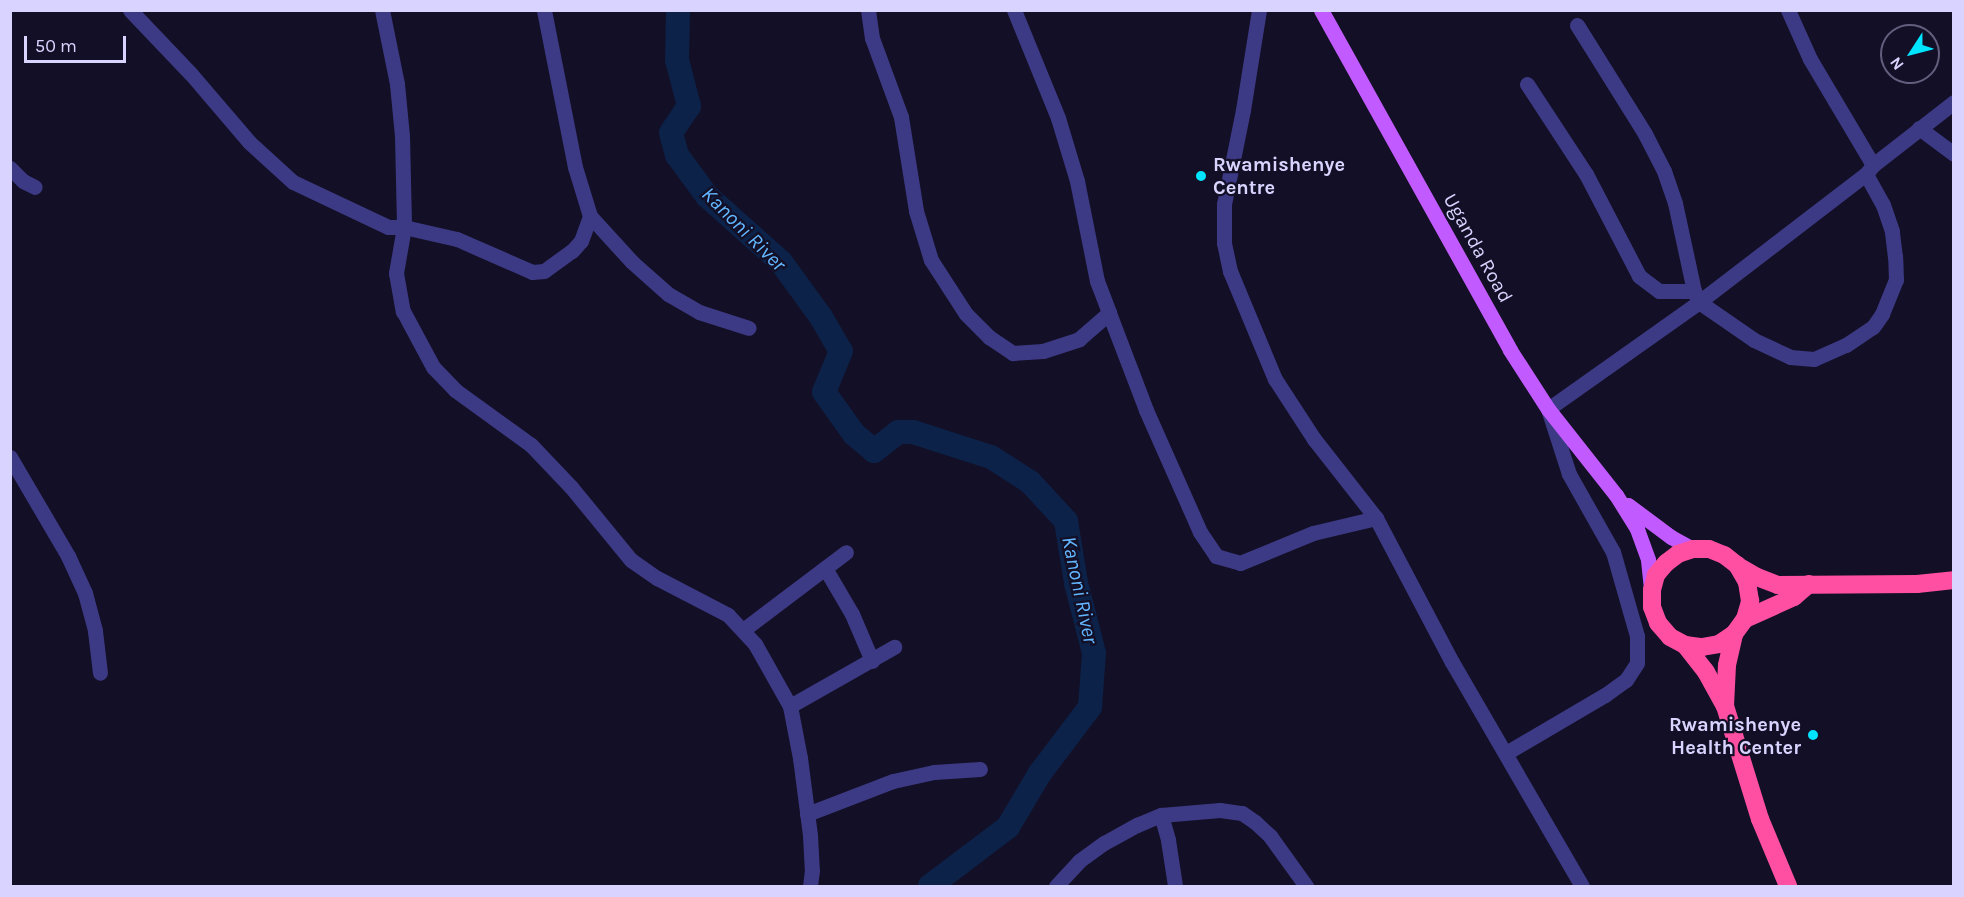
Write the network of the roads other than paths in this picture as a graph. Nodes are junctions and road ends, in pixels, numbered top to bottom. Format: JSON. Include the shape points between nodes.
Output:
{"nodes":[{"id":1,"x":130,"y":10,"type":"edge"},
{"id":2,"x":382,"y":10,"type":"edge"},
{"id":3,"x":544,"y":10,"type":"edge"},
{"id":4,"x":868,"y":10,"type":"edge"},
{"id":5,"x":1014,"y":10,"type":"edge"},
{"id":6,"x":1259,"y":10,"type":"edge"},
{"id":7,"x":1321,"y":10,"type":"edge"},
{"id":8,"x":1788,"y":10,"type":"edge"},
{"id":9,"x":1577,"y":25,"type":"dead end"},
{"id":10,"x":1527,"y":84,"type":"dead end"},
{"id":11,"x":1953,"y":102,"type":"edge"},
{"id":12,"x":1919,"y":128,"type":"junction"},
{"id":13,"x":1953,"y":154,"type":"edge"},
{"id":14,"x":10,"y":168,"type":"edge"},
{"id":15,"x":1869,"y":169,"type":"junction"},
{"id":16,"x":35,"y":187,"type":"dead end"},
{"id":17,"x":590,"y":216,"type":"junction"},
{"id":18,"x":404,"y":227,"type":"junction"},
{"id":19,"x":1696,"y":297,"type":"junction"},
{"id":20,"x":1109,"y":313,"type":"junction"},
{"id":21,"x":749,"y":328,"type":"dead end"},
{"id":22,"x":1548,"y":409,"type":"junction"},
{"id":23,"x":10,"y":457,"type":"edge"},
{"id":24,"x":1616,"y":495,"type":"junction"},
{"id":25,"x":1376,"y":518,"type":"junction"},
{"id":26,"x":1693,"y":549,"type":"junction"},
{"id":27,"x":846,"y":552,"type":"dead end"},
{"id":28,"x":1737,"y":565,"type":"junction"},
{"id":29,"x":825,"y":568,"type":"junction"},
{"id":30,"x":1953,"y":580,"type":"edge"},
{"id":31,"x":1809,"y":584,"type":"junction"},
{"id":32,"x":1652,"y":590,"type":"junction"},
{"id":33,"x":1745,"y":619,"type":"junction"},
{"id":34,"x":743,"y":630,"type":"junction"},
{"id":35,"x":1734,"y":634,"type":"junction"},
{"id":36,"x":1685,"y":645,"type":"junction"},
{"id":37,"x":894,"y":647,"type":"dead end"},
{"id":38,"x":872,"y":661,"type":"junction"},
{"id":39,"x":100,"y":673,"type":"dead end"},
{"id":40,"x":790,"y":706,"type":"junction"},
{"id":41,"x":1725,"y":706,"type":"junction"},
{"id":42,"x":1506,"y":753,"type":"junction"},
{"id":43,"x":980,"y":769,"type":"dead end"},
{"id":44,"x":807,"y":814,"type":"junction"},
{"id":45,"x":1161,"y":815,"type":"junction"},
{"id":46,"x":810,"y":886,"type":"edge"},
{"id":47,"x":1056,"y":886,"type":"edge"},
{"id":48,"x":1175,"y":886,"type":"edge"},
{"id":49,"x":1306,"y":886,"type":"edge"},
{"id":50,"x":1582,"y":886,"type":"edge"},
{"id":51,"x":1788,"y":886,"type":"edge"}],
"edges":[{"from":1,"to":18,"type":"street","via":[[276,169],[313,194],[388,227]]},
{"from":2,"to":18,"type":"street","via":[[397,84]]},
{"from":3,"to":17,"type":"street","via":[[575,167]]},
{"from":4,"to":20,"type":"street","via":[[872,38],[901,117],[916,211],[931,260],[966,314],[989,337],[1013,353],[1043,351],[1079,339]]},
{"from":5,"to":20,"type":"street","via":[[1058,118],[1077,181],[1097,281]]},
{"from":6,"to":25,"type":"street","via":[[1224,204],[1224,243],[1230,270],[1275,379],[1314,439]]},
{"from":7,"to":22,"type":"main road","name":"Uganda Road","via":[[1510,350]]},
{"from":8,"to":15,"type":"street"},
{"from":9,"to":19,"type":"street","via":[[1664,171]]},
{"from":10,"to":19,"type":"street","via":[[1586,174],[1639,276],[1659,291]]},
{"from":11,"to":12,"type":"street"},
{"from":12,"to":13,"type":"street"},
{"from":12,"to":15,"type":"street"},
{"from":14,"to":16,"type":"street"},
{"from":15,"to":19,"type":"street"},
{"from":15,"to":19,"type":"street","via":[[1892,231],[1896,280],[1873,327],[1814,359],[1790,357],[1745,334]]},
{"from":17,"to":18,"type":"street","via":[[581,241],[555,266],[532,272],[457,239]]},
{"from":17,"to":21,"type":"street","via":[[668,294],[699,312]]},
{"from":18,"to":34,"type":"street","via":[[396,287],[403,311],[433,368],[455,390],[531,445],[631,560],[728,615]]},
{"from":19,"to":22,"type":"street"},
{"from":20,"to":25,"type":"street","via":[[1146,410],[1200,532],[1216,556],[1240,563],[1313,533]]},
{"from":22,"to":24,"type":"main road","name":"Uganda Road"},
{"from":22,"to":42,"type":"street","via":[[1569,474],[1613,552],[1637,636],[1637,663],[1626,680],[1605,695]]},
{"from":23,"to":39,"type":"street","via":[[68,555],[85,593]]},
{"from":24,"to":26,"type":"main road","name":"Uganda Road","via":[[1648,522]]},
{"from":24,"to":32,"type":"main road","name":"Uganda Road","via":[[1644,544]]},
{"from":25,"to":42,"type":"street","via":[[1452,662]]},
{"from":26,"to":28,"type":"highway","via":[[1709,549]]},
{"from":26,"to":32,"type":"highway","via":[[1666,563],[1656,575]]},
{"from":27,"to":29,"type":"street"},
{"from":28,"to":31,"type":"highway","via":[[1778,585]]},
{"from":28,"to":33,"type":"highway","via":[[1747,582],[1750,601]]},
{"from":29,"to":34,"type":"street"},
{"from":29,"to":38,"type":"street","via":[[852,614]]},
{"from":30,"to":31,"type":"highway"},
{"from":31,"to":33,"type":"highway","via":[[1794,597]]},
{"from":32,"to":36,"type":"highway","via":[[1652,607],[1658,623],[1670,637]]},
{"from":33,"to":35,"type":"highway"},
{"from":34,"to":40,"type":"street","via":[[777,679]]},
{"from":35,"to":36,"type":"highway","via":[[1711,645]]},
{"from":35,"to":41,"type":"highway","via":[[1727,665]]},
{"from":36,"to":41,"type":"highway"},
{"from":37,"to":38,"type":"street"},
{"from":38,"to":40,"type":"street"},
{"from":40,"to":44,"type":"street"},
{"from":41,"to":51,"type":"highway","via":[[1760,819]]},
{"from":42,"to":50,"type":"street"},
{"from":43,"to":44,"type":"street","via":[[934,772],[893,781]]},
{"from":44,"to":46,"type":"street"},
{"from":45,"to":47,"type":"street","via":[[1104,843],[1079,861]]},
{"from":45,"to":48,"type":"street"},
{"from":45,"to":49,"type":"street","via":[[1197,811],[1242,813],[1270,836]]}]}
